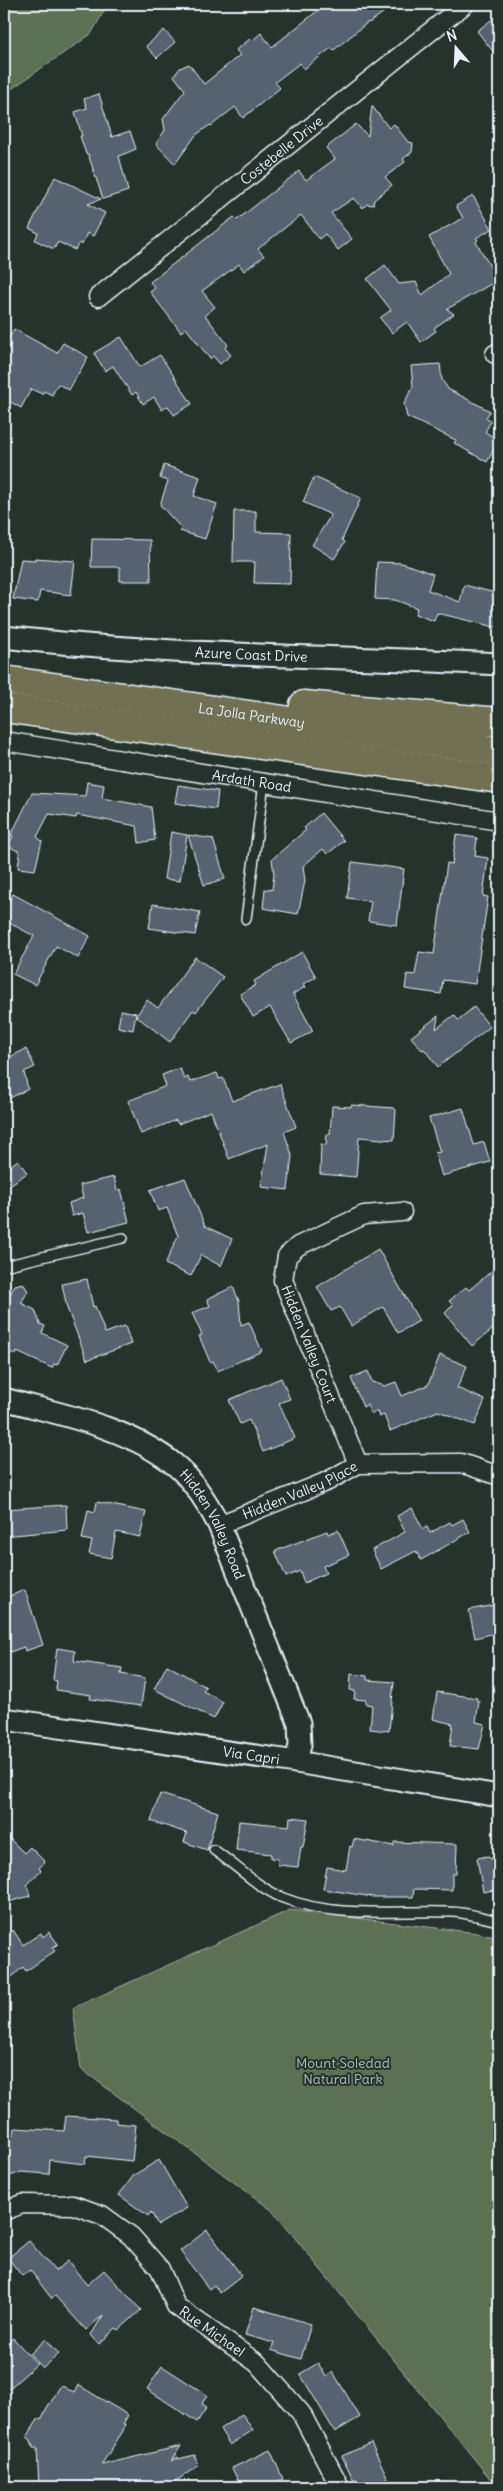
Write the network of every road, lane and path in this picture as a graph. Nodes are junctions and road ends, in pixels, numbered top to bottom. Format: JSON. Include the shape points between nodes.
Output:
{"nodes":[{"id":1,"x":466,"y":4,"type":"edge"},
{"id":2,"x":98,"y":297,"type":"dead end"},
{"id":3,"x":4,"y":637,"type":"edge"},
{"id":4,"x":499,"y":664,"type":"edge"},
{"id":5,"x":4,"y":680,"type":"edge"},
{"id":6,"x":78,"y":690,"type":"junction"},
{"id":7,"x":4,"y":708,"type":"edge"},
{"id":8,"x":499,"y":722,"type":"edge"},
{"id":9,"x":4,"y":741,"type":"edge"},
{"id":10,"x":499,"y":751,"type":"edge"},
{"id":11,"x":499,"y":778,"type":"edge"},
{"id":12,"x":264,"y":783,"type":"junction"},
{"id":13,"x":499,"y":821,"type":"edge"},
{"id":14,"x":246,"y":919,"type":"dead end"},
{"id":15,"x":402,"y":1212,"type":"dead end"},
{"id":16,"x":123,"y":1238,"type":"dead end"},
{"id":17,"x":4,"y":1266,"type":"edge"},
{"id":18,"x":4,"y":1399,"type":"edge"},
{"id":19,"x":358,"y":1464,"type":"junction"},
{"id":20,"x":499,"y":1476,"type":"edge"},
{"id":21,"x":219,"y":1525,"type":"junction"},
{"id":22,"x":4,"y":1719,"type":"edge"},
{"id":23,"x":296,"y":1762,"type":"junction"},
{"id":24,"x":499,"y":1796,"type":"edge"},
{"id":25,"x":214,"y":1850,"type":"dead end"},
{"id":26,"x":499,"y":1921,"type":"edge"},
{"id":27,"x":4,"y":2211,"type":"edge"},
{"id":28,"x":340,"y":2487,"type":"edge"}],
"edges":[{"from":1,"to":2,"type":"street","name":"Costebelle Drive"},
{"from":3,"to":4,"type":"street","name":"Azure Coast Drive","via":[[216,652]]},
{"from":5,"to":6,"type":"highway","name":"La Jolla Parkway"},
{"from":6,"to":8,"type":"highway","via":[[245,700]]},
{"from":6,"to":10,"type":"highway","name":"La Jolla Parkway"},
{"from":7,"to":11,"type":"highway","name":"La Jolla Parkway"},
{"from":9,"to":12,"type":"street","name":"Ardath Road"},
{"from":12,"to":13,"type":"street","name":"Ardath Road"},
{"from":12,"to":14,"type":"lane"},
{"from":15,"to":19,"type":"street","name":"Hidden Valley Court","via":[[364,1214],[298,1246],[285,1262],[283,1280]]},
{"from":16,"to":17,"type":"lane"},
{"from":18,"to":21,"type":"street","name":"Hidden Valley Road","via":[[118,1432],[148,1447],[176,1464]]},
{"from":19,"to":20,"type":"street","name":"Hidden Valley Place","via":[[461,1463]]},
{"from":19,"to":21,"type":"street","name":"Hidden Valley Place","via":[[328,1481]]},
{"from":21,"to":23,"type":"street","name":"Hidden Valley Road","via":[[299,1723],[300,1745]]},
{"from":22,"to":23,"type":"street","name":"Via Capri"},
{"from":23,"to":24,"type":"street","name":"Via Capri"},
{"from":25,"to":26,"type":"lane","via":[[260,1885],[291,1900],[327,1908],[379,1913],[453,1912]]},
{"from":27,"to":28,"type":"street","name":"Rue Michael","via":[[22,2204],[73,2205],[102,2215],[131,2236],[160,2269],[176,2306],[257,2363],[301,2413]]}]}
